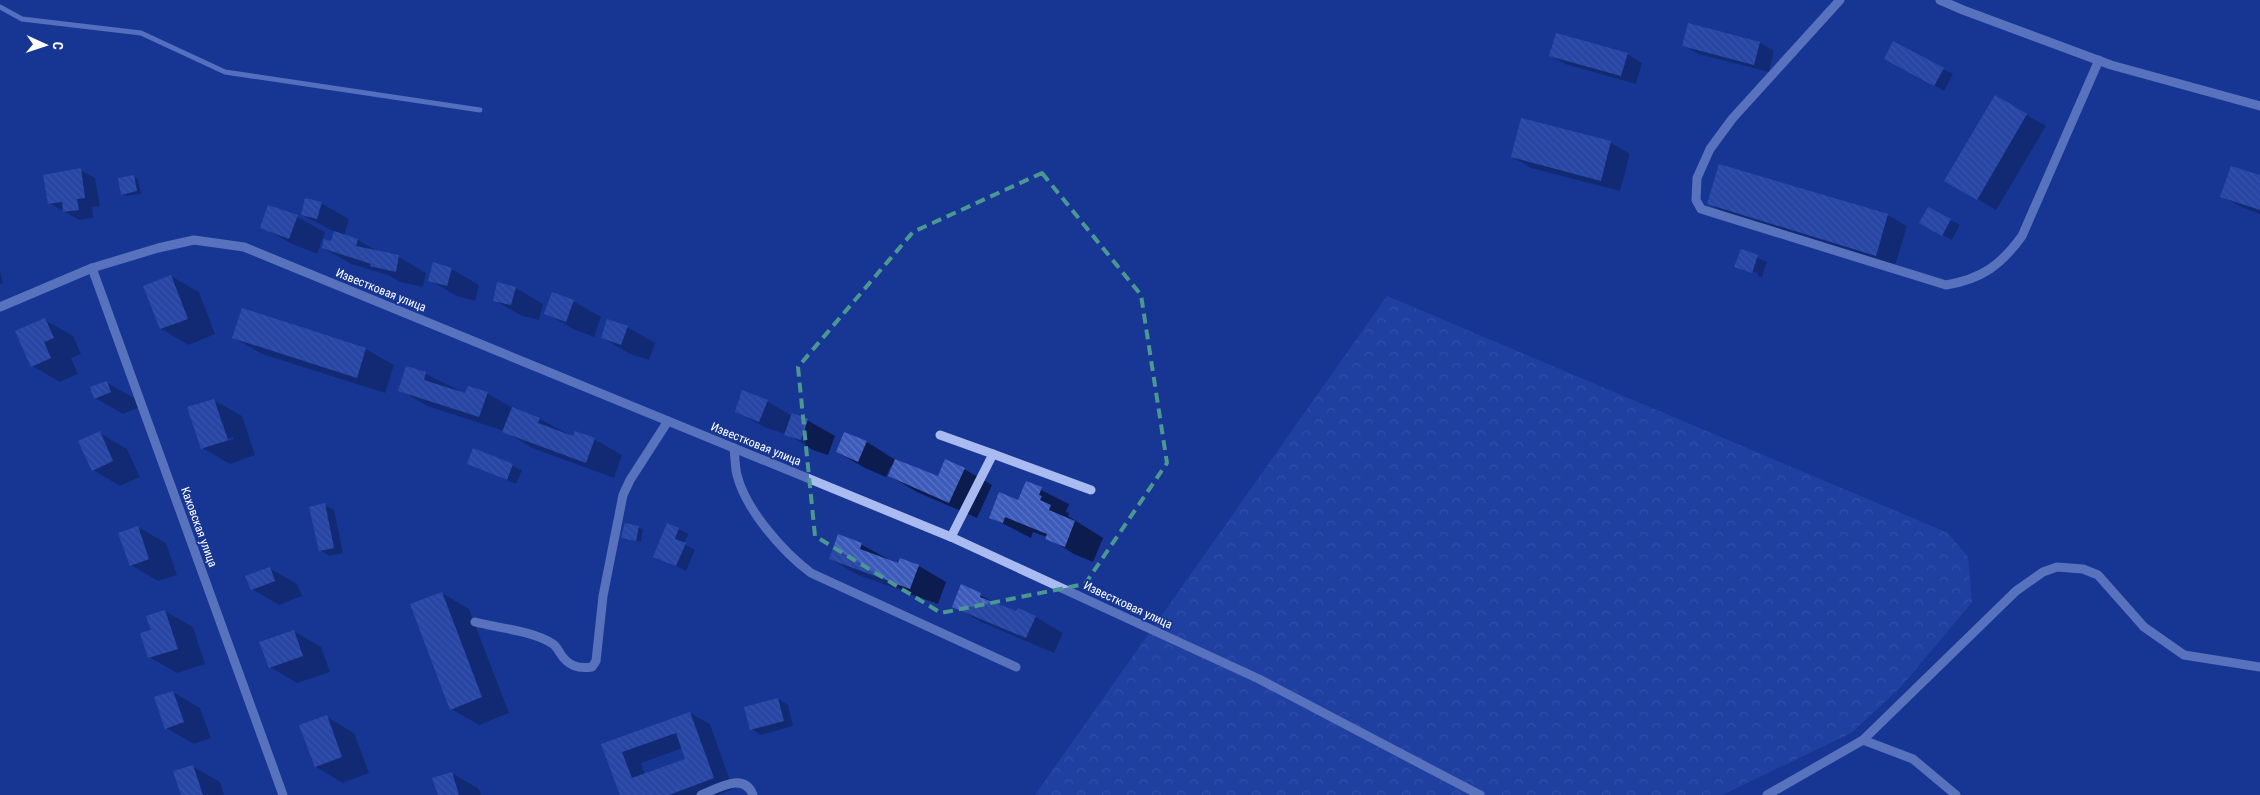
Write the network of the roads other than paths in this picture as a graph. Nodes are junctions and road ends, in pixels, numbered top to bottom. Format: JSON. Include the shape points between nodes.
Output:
{"nodes":[{"id":1,"x":1840,"y":0,"type":"edge"},
{"id":2,"x":1940,"y":0,"type":"edge"},
{"id":3,"x":2100,"y":60,"type":"junction"},
{"id":4,"x":2260,"y":106,"type":"edge"},
{"id":5,"x":92,"y":268,"type":"junction"},
{"id":6,"x":0,"y":307,"type":"edge"},
{"id":7,"x":668,"y":421,"type":"junction"},
{"id":8,"x":940,"y":435,"type":"dead end"},
{"id":9,"x":734,"y":448,"type":"junction"},
{"id":10,"x":993,"y":454,"type":"junction"},
{"id":11,"x":1091,"y":490,"type":"dead end"},
{"id":12,"x":951,"y":537,"type":"junction"},
{"id":13,"x":475,"y":622,"type":"dead end"},
{"id":14,"x":1016,"y":667,"type":"dead end"},
{"id":15,"x":2260,"y":667,"type":"edge"},
{"id":16,"x":1862,"y":740,"type":"junction"},
{"id":17,"x":283,"y":795,"type":"edge"},
{"id":18,"x":701,"y":795,"type":"edge"},
{"id":19,"x":753,"y":795,"type":"edge"},
{"id":20,"x":1480,"y":795,"type":"edge"},
{"id":21,"x":1767,"y":795,"type":"edge"},
{"id":22,"x":1956,"y":795,"type":"edge"}],
"edges":[{"from":1,"to":3,"type":"street","via":[[1732,119],[1710,149],[1697,178],[1696,200],[1701,209],[1946,285],[1968,281],[1996,266],[2022,236]]},
{"from":2,"to":3,"type":"street"},
{"from":3,"to":4,"type":"street"},
{"from":5,"to":6,"type":"street","name":"Известковая улица"},
{"from":5,"to":7,"type":"street","name":"Известковая улица","via":[[194,240],[244,247]]},
{"from":5,"to":17,"type":"street","name":"Каховская улица"},
{"from":7,"to":9,"type":"street","name":"Известковая улица"},
{"from":7,"to":13,"type":"street","via":[[623,495],[603,596],[596,661],[592,667],[572,666],[554,644],[535,636]]},
{"from":8,"to":10,"type":"street"},
{"from":9,"to":12,"type":"street","name":"Известковая улица"},
{"from":9,"to":14,"type":"street","via":[[737,474],[747,500],[787,552],[810,573]]},
{"from":10,"to":11,"type":"street"},
{"from":10,"to":12,"type":"street"},
{"from":12,"to":20,"type":"street","name":"Известковая улица","via":[[1259,679]]},
{"from":15,"to":16,"type":"street","via":[[2184,655],[2144,627],[2098,575],[2083,569],[2057,567],[2043,572],[2016,591]]},
{"from":16,"to":21,"type":"street"},
{"from":16,"to":22,"type":"street","via":[[1914,759]]},
{"from":18,"to":19,"type":"street","via":[[736,781],[745,784]]}]}
